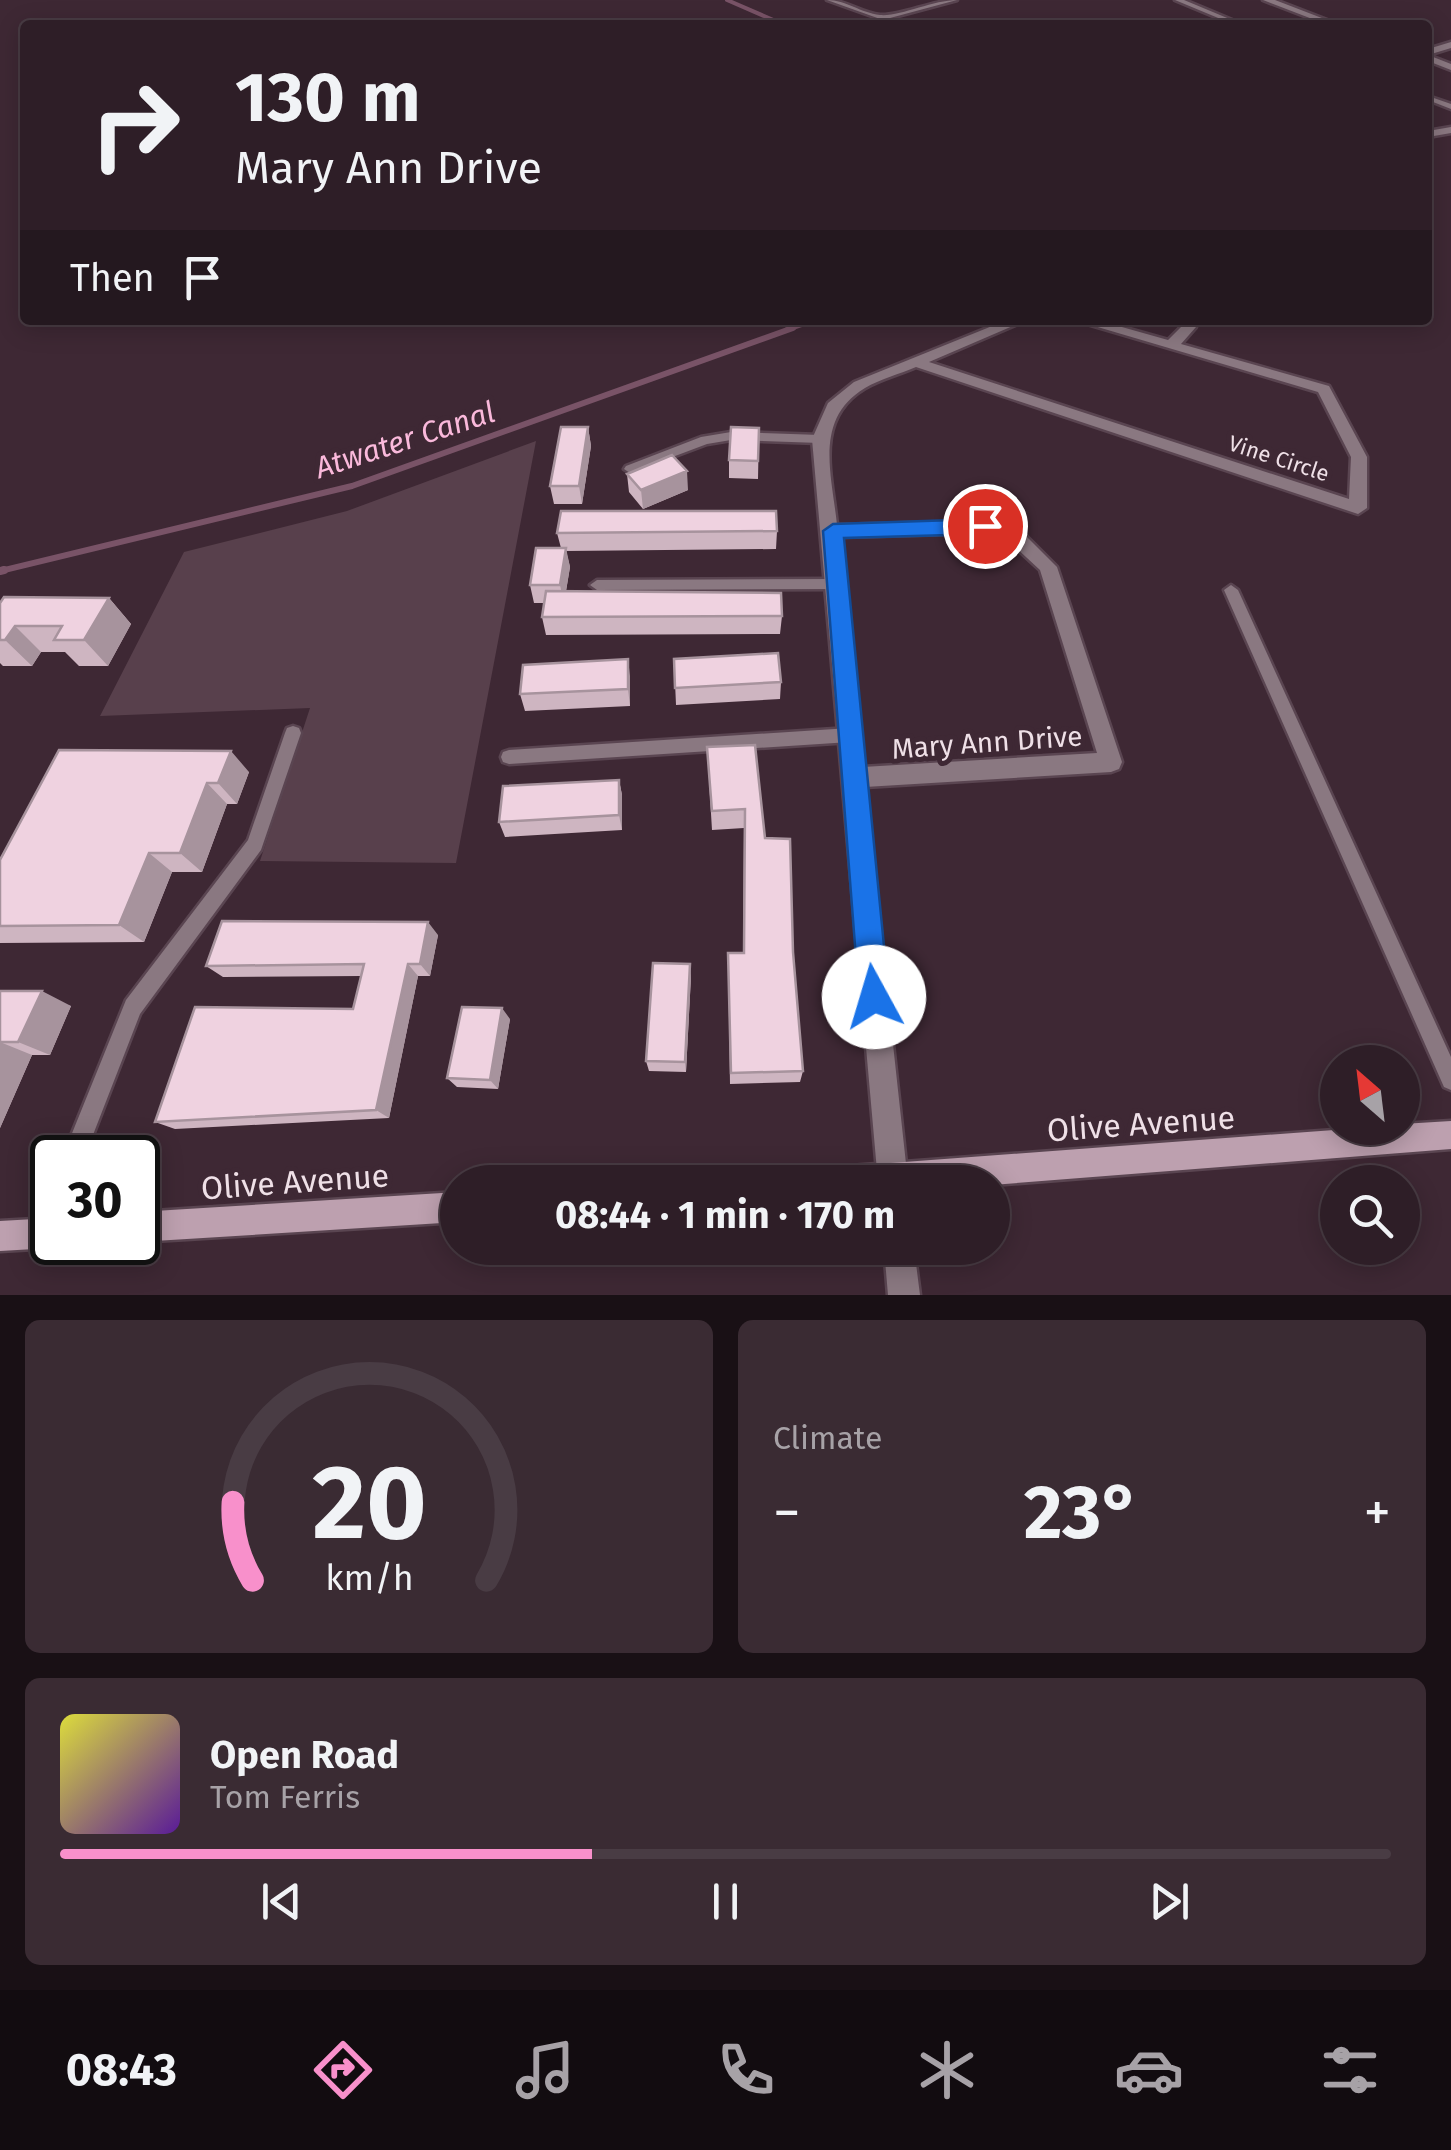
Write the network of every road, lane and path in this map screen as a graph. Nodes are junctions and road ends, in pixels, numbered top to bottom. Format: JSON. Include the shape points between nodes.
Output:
{"nodes":[{"id":1,"x":831,"y":0,"type":"edge"},
{"id":2,"x":954,"y":0,"type":"edge"},
{"id":3,"x":1178,"y":0,"type":"edge"},
{"id":4,"x":1267,"y":0,"type":"edge"},
{"id":5,"x":881,"y":18,"type":"junction"},
{"id":6,"x":887,"y":20,"type":"edge"},
{"id":7,"x":1228,"y":20,"type":"edge"},
{"id":8,"x":1322,"y":20,"type":"edge"},
{"id":9,"x":1007,"y":325,"type":"edge"},
{"id":10,"x":1099,"y":325,"type":"edge"},
{"id":11,"x":1188,"y":325,"type":"edge"},
{"id":12,"x":1172,"y":345,"type":"junction"},
{"id":13,"x":914,"y":362,"type":"junction"},
{"id":14,"x":820,"y":439,"type":"junction"},
{"id":15,"x":630,"y":469,"type":"edge"},
{"id":16,"x":833,"y":531,"type":"junction"},
{"id":17,"x":837,"y":584,"type":"junction"},
{"id":18,"x":597,"y":585,"type":"dead end"},
{"id":19,"x":1231,"y":590,"type":"dead end"},
{"id":20,"x":293,"y":733,"type":"dead end"},
{"id":21,"x":850,"y":735,"type":"junction"},
{"id":22,"x":509,"y":757,"type":"dead end"},
{"id":23,"x":852,"y":778,"type":"junction"},
{"id":24,"x":1451,"y":1080,"type":"edge"},
{"id":25,"x":82,"y":1135,"type":"edge"},
{"id":26,"x":1451,"y":1136,"type":"edge"},
{"id":27,"x":890,"y":1165,"type":"edge"},
{"id":28,"x":1010,"y":1172,"type":"edge"},
{"id":29,"x":440,"y":1208,"type":"edge"},
{"id":30,"x":160,"y":1226,"type":"edge"},
{"id":31,"x":30,"y":1229,"type":"edge"},
{"id":32,"x":0,"y":1236,"type":"edge"},
{"id":33,"x":901,"y":1265,"type":"edge"},
{"id":34,"x":904,"y":1295,"type":"edge"}],
"edges":[{"from":1,"to":5,"type":"street"},
{"from":2,"to":5,"type":"street"},
{"from":3,"to":7,"type":"lane"},
{"from":4,"to":8,"type":"street"},
{"from":5,"to":6,"type":"street"},
{"from":9,"to":13,"type":"street"},
{"from":10,"to":12,"type":"street"},
{"from":11,"to":12,"type":"street"},
{"from":12,"to":13,"type":"street","name":"Vine Circle","via":[[1324,389],[1359,457],[1358,508]]},
{"from":13,"to":14,"type":"street","via":[[859,386],[834,406]]},
{"from":14,"to":15,"type":"lane","via":[[704,440]]},
{"from":14,"to":16,"type":"street"},
{"from":16,"to":17,"type":"street"},
{"from":16,"to":23,"type":"street","name":"Mary Ann Drive","via":[[985,526],[1020,540],[1048,567],[1111,762]]},
{"from":17,"to":18,"type":"lane"},
{"from":17,"to":21,"type":"street"},
{"from":19,"to":24,"type":"lane"},
{"from":20,"to":25,"type":"lane","via":[[255,844],[133,1006]]},
{"from":21,"to":22,"type":"lane"},
{"from":21,"to":23,"type":"street"},
{"from":23,"to":27,"type":"street"},
{"from":26,"to":28,"type":"main road","name":"Olive Avenue"},
{"from":29,"to":30,"type":"main road","name":"Olive Avenue"},
{"from":31,"to":32,"type":"main road"},
{"from":33,"to":34,"type":"street"}]}
